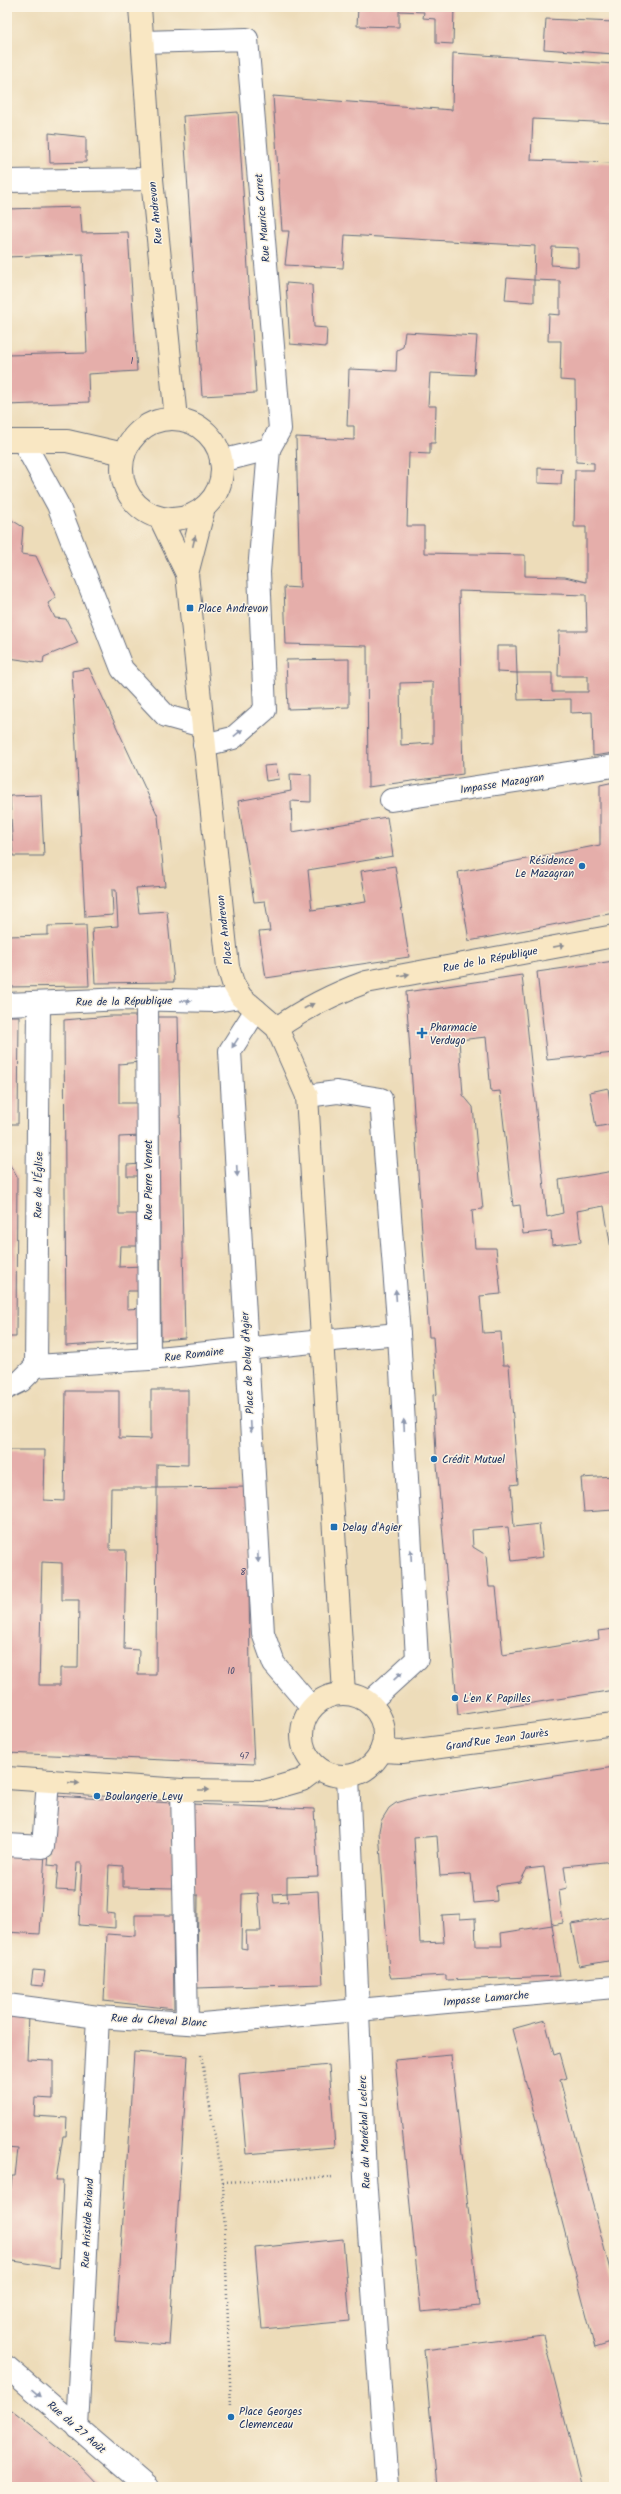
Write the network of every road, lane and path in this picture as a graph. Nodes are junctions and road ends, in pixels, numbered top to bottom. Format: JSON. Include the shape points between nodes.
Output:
{"nodes":[{"id":1,"x":140,"y":7,"type":"edge"},
{"id":2,"x":143,"y":42,"type":"junction"},
{"id":3,"x":152,"y":179,"type":"junction"},
{"id":4,"x":7,"y":182,"type":"edge"},
{"id":5,"x":176,"y":419,"type":"junction"},
{"id":6,"x":15,"y":441,"type":"edge"},
{"id":7,"x":269,"y":449,"type":"junction"},
{"id":8,"x":124,"y":454,"type":"junction"},
{"id":9,"x":221,"y":461,"type":"junction"},
{"id":10,"x":204,"y":508,"type":"junction"},
{"id":11,"x":160,"y":518,"type":"junction"},
{"id":12,"x":187,"y":574,"type":"junction"},
{"id":13,"x":203,"y":735,"type":"junction"},
{"id":14,"x":614,"y":766,"type":"edge"},
{"id":15,"x":391,"y":800,"type":"dead end"},
{"id":16,"x":614,"y":936,"type":"edge"},
{"id":17,"x":147,"y":1000,"type":"junction"},
{"id":18,"x":7,"y":1004,"type":"edge"},
{"id":19,"x":39,"y":1004,"type":"junction"},
{"id":20,"x":248,"y":1004,"type":"junction"},
{"id":21,"x":277,"y":1028,"type":"junction"},
{"id":22,"x":306,"y":1096,"type":"junction"},
{"id":23,"x":399,"y":1334,"type":"junction"},
{"id":24,"x":322,"y":1341,"type":"junction"},
{"id":25,"x":247,"y":1348,"type":"junction"},
{"id":26,"x":149,"y":1359,"type":"junction"},
{"id":27,"x":36,"y":1366,"type":"junction"},
{"id":28,"x":7,"y":1388,"type":"edge"},
{"id":29,"x":344,"y":1693,"type":"junction"},
{"id":30,"x":369,"y":1703,"type":"junction"},
{"id":31,"x":311,"y":1707,"type":"junction"},
{"id":32,"x":614,"y":1724,"type":"edge"},
{"id":33,"x":381,"y":1751,"type":"junction"},
{"id":34,"x":318,"y":1768,"type":"junction"},
{"id":35,"x":348,"y":1776,"type":"junction"},
{"id":36,"x":7,"y":1778,"type":"edge"},
{"id":37,"x":48,"y":1781,"type":"junction"},
{"id":38,"x":182,"y":1790,"type":"junction"},
{"id":39,"x":7,"y":1845,"type":"edge"},
{"id":40,"x":614,"y":1987,"type":"edge"},
{"id":41,"x":7,"y":2005,"type":"edge"},
{"id":42,"x":359,"y":2009,"type":"junction"},
{"id":43,"x":98,"y":2017,"type":"junction"},
{"id":44,"x":195,"y":2023,"type":"junction"},
{"id":45,"x":365,"y":2176,"type":"junction"},
{"id":46,"x":223,"y":2182,"type":"junction"},
{"id":47,"x":7,"y":2367,"type":"edge"},
{"id":48,"x":231,"y":2409,"type":"dead end"},
{"id":49,"x":77,"y":2428,"type":"junction"},
{"id":50,"x":147,"y":2487,"type":"edge"},
{"id":51,"x":387,"y":2487,"type":"edge"}],
"edges":[{"from":1,"to":2,"type":"main road","name":"Rue Andrevon"},
{"from":2,"to":3,"type":"main road","name":"Rue Andrevon"},
{"from":2,"to":7,"type":"street","name":"Rue Maurice Carret","via":[[247,40],[280,429]]},
{"from":3,"to":4,"type":"street"},
{"from":3,"to":5,"type":"main road","name":"Rue Andrevon"},
{"from":5,"to":8,"type":"main road","name":"Place Andrevon","via":[[159,420],[143,427],[132,439]]},
{"from":5,"to":9,"type":"main road","name":"Place Andrevon","via":[[192,423],[206,432],[216,445]]},
{"from":6,"to":8,"type":"main road","via":[[67,440]]},
{"from":6,"to":13,"type":"street","via":[[58,505],[122,669],[166,716]]},
{"from":7,"to":9,"type":"street"},
{"from":13,"to":7,"type":"street","one_way":true,"via":[[233,738],[266,710],[259,572]]},
{"from":8,"to":11,"type":"main road","name":"Place Andrevon","via":[[121,471],[132,500],[145,511]]},
{"from":9,"to":10,"type":"main road","name":"Place Andrevon","via":[[219,487]]},
{"from":10,"to":11,"type":"main road","name":"Place Andrevon","via":[[183,518]]},
{"from":12,"to":10,"type":"main road","name":"Place Andrevon","one_way":true},
{"from":11,"to":12,"type":"main road","name":"Place Andrevon"},
{"from":12,"to":13,"type":"main road","name":"Place Andrevon"},
{"from":13,"to":20,"type":"main road","name":"Place Andrevon","via":[[228,967],[233,983]]},
{"from":14,"to":15,"type":"street","name":"Impasse Mazagran"},
{"from":21,"to":16,"type":"main road","name":"Rue de la République","one_way":true,"via":[[328,996],[366,982]]},
{"from":17,"to":19,"type":"street","name":"Rue de la République"},
{"from":17,"to":20,"type":"street","name":"Rue de la République","one_way":true},
{"from":17,"to":26,"type":"street","name":"Rue Pierre Vernet"},
{"from":18,"to":19,"type":"street","name":"Rue de la République"},
{"from":19,"to":27,"type":"street","name":"Rue de l'Église"},
{"from":20,"to":21,"type":"main road"},
{"from":20,"to":25,"type":"street","name":"Place de Delay d'Agier","one_way":true,"via":[[230,1051]]},
{"from":21,"to":22,"type":"main road"},
{"from":23,"to":22,"type":"street","one_way":true,"via":[[381,1099],[337,1092]]},
{"from":22,"to":24,"type":"main road"},
{"from":23,"to":24,"type":"street","name":"Rue Romaine"},
{"from":30,"to":23,"type":"street","one_way":true,"via":[[417,1659]]},
{"from":24,"to":25,"type":"street","name":"Rue Romaine"},
{"from":24,"to":29,"type":"main road"},
{"from":25,"to":26,"type":"street","name":"Rue Romaine"},
{"from":25,"to":31,"type":"street","name":"Place de Delay d'Agier","one_way":true,"via":[[262,1633],[274,1664]]},
{"from":26,"to":27,"type":"street","name":"Rue Romaine"},
{"from":27,"to":28,"type":"street","via":[[21,1381]]},
{"from":29,"to":30,"type":"main road","via":[[358,1696]]},
{"from":29,"to":31,"type":"main road","via":[[326,1696]]},
{"from":30,"to":33,"type":"main road","via":[[380,1717],[384,1734]]},
{"from":31,"to":34,"type":"main road","via":[[303,1722],[301,1739],[306,1755]]},
{"from":32,"to":33,"type":"main road","name":"Grand'Rue Jean Jaurès","via":[[402,1752]]},
{"from":33,"to":35,"type":"main road","via":[[367,1767]]},
{"from":34,"to":35,"type":"main road","via":[[332,1775]]},
{"from":38,"to":34,"type":"main road","one_way":true,"via":[[264,1791],[302,1780]]},
{"from":35,"to":42,"type":"street","name":"Rue du Maréchal Leclerc"},
{"from":36,"to":37,"type":"main road"},
{"from":37,"to":38,"type":"main road","one_way":true},
{"from":37,"to":39,"type":"street","via":[[43,1847]]},
{"from":38,"to":44,"type":"street"},
{"from":40,"to":42,"type":"street","name":"Impasse Lamarche"},
{"from":41,"to":43,"type":"street","name":"Rue du Cheval Blanc"},
{"from":42,"to":44,"type":"street","name":"Rue du Cheval Blanc"},
{"from":42,"to":45,"type":"street","name":"Rue du Maréchal Leclerc"},
{"from":43,"to":44,"type":"street","name":"Rue du Cheval Blanc"},
{"from":43,"to":49,"type":"street","name":"Rue Aristide Briand"},
{"from":44,"to":46,"type":"path"},
{"from":45,"to":46,"type":"path"},
{"from":45,"to":51,"type":"street","name":"Rue du Maréchal Leclerc"},
{"from":46,"to":48,"type":"path"},
{"from":47,"to":49,"type":"street","name":"Rue du 27 Août","one_way":true},
{"from":49,"to":50,"type":"street","name":"Rue du 27 Août"}]}
